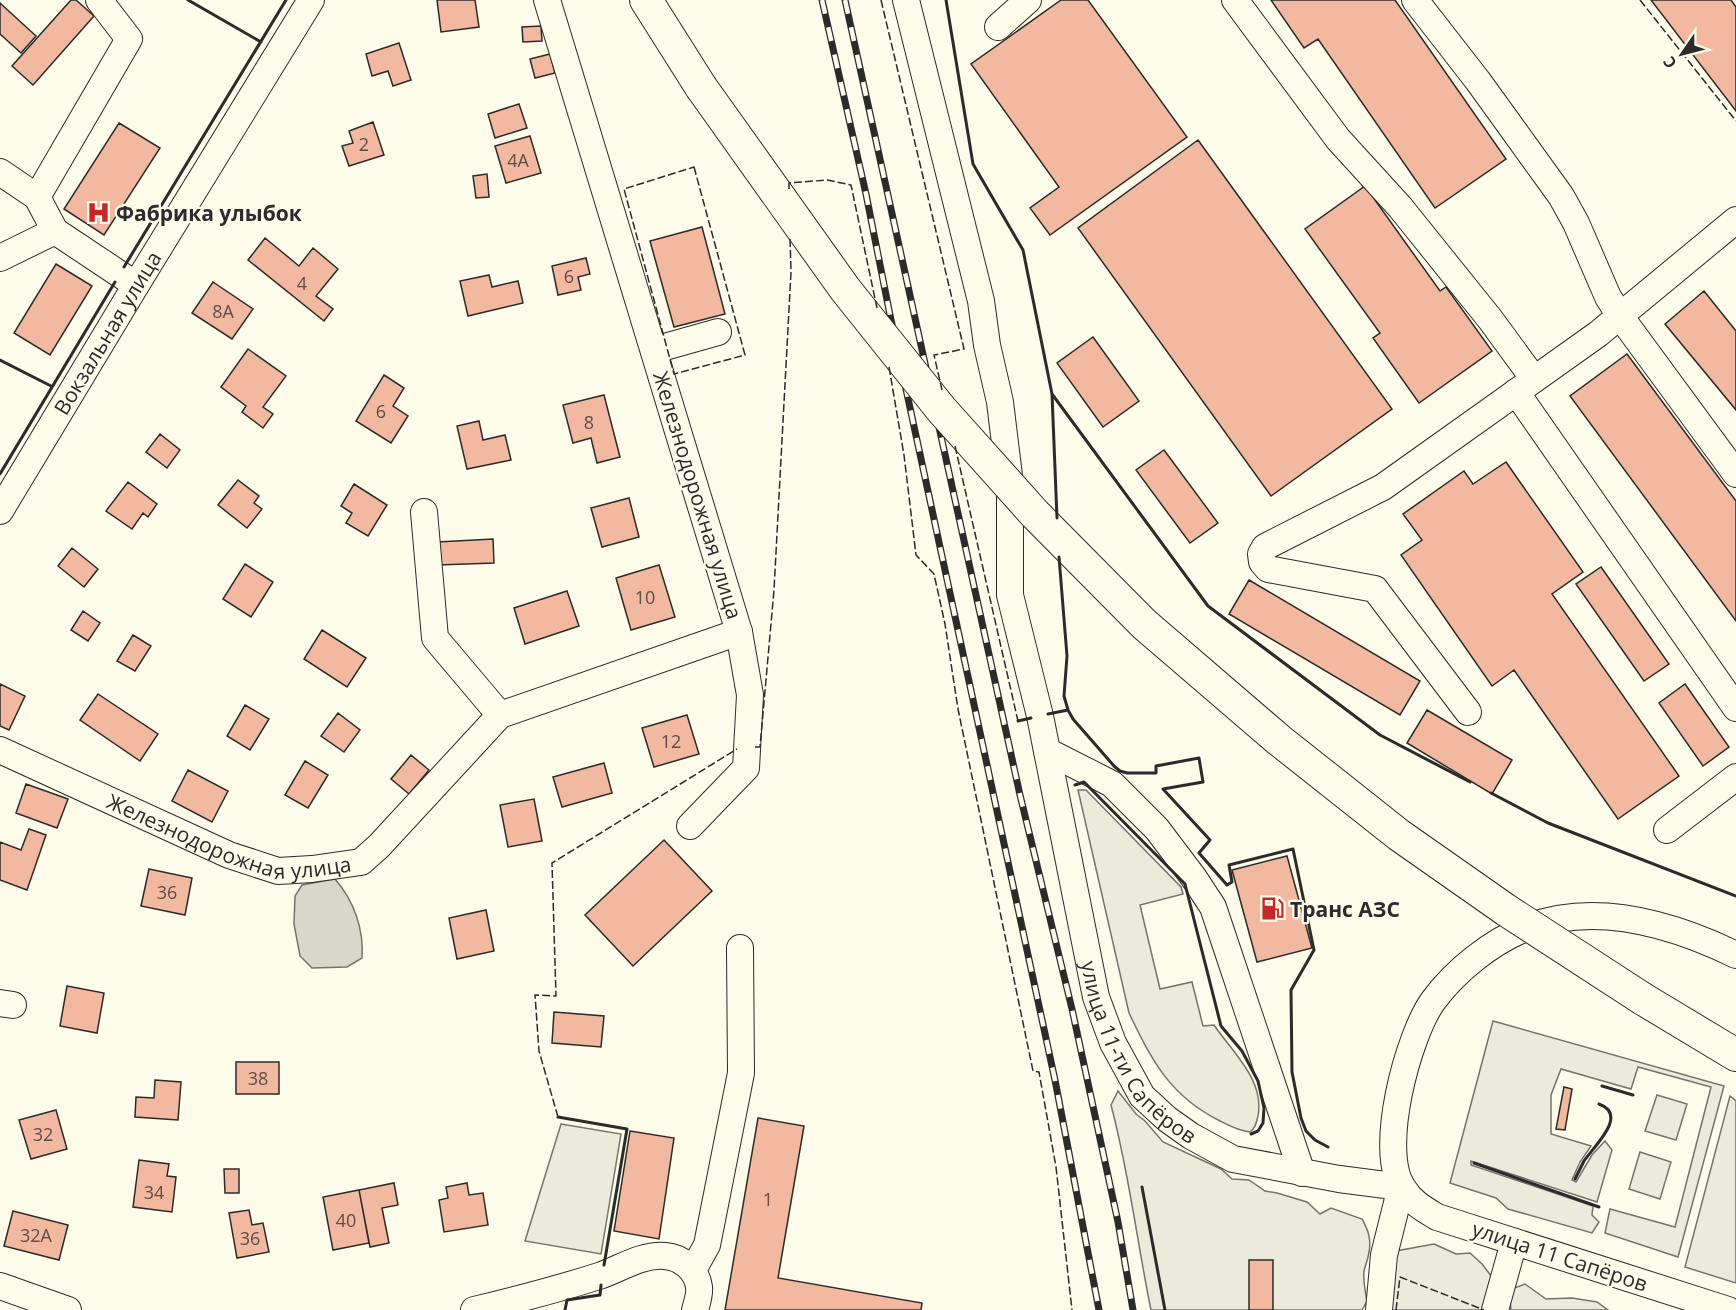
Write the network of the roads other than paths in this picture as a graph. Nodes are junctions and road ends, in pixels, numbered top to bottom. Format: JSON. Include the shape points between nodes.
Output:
{"nodes":[{"id":1,"x":99,"y":0,"type":"edge"},
{"id":2,"x":311,"y":0,"type":"edge"},
{"id":3,"x":547,"y":0,"type":"edge"},
{"id":4,"x":646,"y":0,"type":"edge"},
{"id":5,"x":906,"y":0,"type":"edge"},
{"id":6,"x":1028,"y":0,"type":"edge"},
{"id":7,"x":1235,"y":0,"type":"edge"},
{"id":8,"x":1415,"y":0,"type":"edge"},
{"id":9,"x":998,"y":27,"type":"dead end"},
{"id":10,"x":0,"y":172,"type":"edge"},
{"id":11,"x":37,"y":197,"type":"junction"},
{"id":12,"x":1736,"y":220,"type":"edge"},
{"id":13,"x":55,"y":231,"type":"junction"},
{"id":14,"x":0,"y":258,"type":"edge"},
{"id":15,"x":136,"y":285,"type":"junction"},
{"id":16,"x":1620,"y":316,"type":"junction"},
{"id":17,"x":718,"y":332,"type":"dead end"},
{"id":18,"x":654,"y":350,"type":"junction"},
{"id":19,"x":1525,"y":386,"type":"junction"},
{"id":20,"x":1736,"y":474,"type":"edge"},
{"id":21,"x":0,"y":511,"type":"edge"},
{"id":22,"x":424,"y":512,"type":"dead end"},
{"id":23,"x":739,"y":632,"type":"junction"},
{"id":24,"x":1736,"y":708,"type":"edge"},
{"id":25,"x":1468,"y":711,"type":"dead end"},
{"id":26,"x":500,"y":715,"type":"junction"},
{"id":27,"x":0,"y":750,"type":"edge"},
{"id":28,"x":1047,"y":751,"type":"junction"},
{"id":29,"x":1736,"y":777,"type":"edge"},
{"id":30,"x":690,"y":826,"type":"dead end"},
{"id":31,"x":1667,"y":830,"type":"dead end"},
{"id":32,"x":740,"y":948,"type":"dead end"},
{"id":33,"x":1736,"y":955,"type":"edge"},
{"id":34,"x":1736,"y":1055,"type":"edge"},
{"id":35,"x":1302,"y":1173,"type":"junction"},
{"id":36,"x":1401,"y":1187,"type":"junction"},
{"id":37,"x":1515,"y":1242,"type":"junction"},
{"id":38,"x":693,"y":1270,"type":"junction"},
{"id":39,"x":0,"y":1286,"type":"edge"},
{"id":40,"x":483,"y":1309,"type":"edge"},
{"id":41,"x":68,"y":1310,"type":"edge"},
{"id":42,"x":695,"y":1310,"type":"edge"},
{"id":43,"x":1378,"y":1310,"type":"edge"},
{"id":44,"x":1495,"y":1310,"type":"edge"},
{"id":45,"x":1728,"y":1310,"type":"edge"}],
"edges":[{"from":1,"to":11,"type":"street","via":[[129,39]]},
{"from":2,"to":15,"type":"street","name":"Вокзальная улица"},
{"from":3,"to":18,"type":"street","name":"Железнодорожная улица"},
{"from":4,"to":34,"type":"main road","bridge":true,"via":[[701,87],[845,289],[941,409],[1035,514],[1144,624],[1279,740],[1399,835],[1506,910]]},
{"from":5,"to":28,"type":"street","name":"улица 11-ти Сапёров","via":[[981,301],[1000,402],[1010,484],[1010,595]]},
{"from":6,"to":9,"type":"street"},
{"from":7,"to":19,"type":"street","via":[[1338,139],[1400,207],[1490,319]]},
{"from":8,"to":16,"type":"street","via":[[1561,196]]},
{"from":10,"to":11,"type":"street"},
{"from":11,"to":13,"type":"street"},
{"from":12,"to":16,"type":"street"},
{"from":13,"to":14,"type":"street"},
{"from":13,"to":15,"type":"street"},
{"from":15,"to":21,"type":"street","name":"Вокзальная улица"},
{"from":16,"to":19,"type":"street"},
{"from":16,"to":20,"type":"street"},
{"from":17,"to":18,"type":"street"},
{"from":18,"to":23,"type":"street","name":"Железнодорожная улица"},
{"from":19,"to":24,"type":"street"},
{"from":19,"to":25,"type":"street","via":[[1383,487],[1265,547],[1261,554],[1268,569],[1375,589]]},
{"from":22,"to":26,"type":"street","via":[[435,638]]},
{"from":23,"to":26,"type":"street","name":"Железнодорожная улица"},
{"from":23,"to":30,"type":"street","via":[[750,695],[746,768]]},
{"from":26,"to":27,"type":"street","name":"Железнодорожная улица","via":[[361,862],[312,869],[278,871],[229,855]]},
{"from":28,"to":35,"type":"street","via":[[1112,784],[1157,829],[1213,907]]},
{"from":28,"to":35,"type":"street","name":"улица 11-ти Сапёров","via":[[1096,997],[1113,1043],[1142,1096],[1191,1136],[1233,1159]]},
{"from":29,"to":31,"type":"street"},
{"from":32,"to":38,"type":"street","via":[[741,1073],[707,1245]]},
{"from":33,"to":36,"type":"street","via":[[1642,920],[1603,915],[1567,918],[1526,928],[1494,946],[1460,972],[1433,1002],[1415,1037],[1394,1133],[1394,1165]]},
{"from":35,"to":36,"type":"street","name":"улица 11-ти Сапёров"},
{"from":36,"to":37,"type":"street","name":"улица 11 Сапёров","via":[[1416,1204],[1437,1217]]},
{"from":36,"to":43,"type":"street","via":[[1384,1256]]},
{"from":37,"to":44,"type":"street"},
{"from":37,"to":45,"type":"street","name":"улица 11 Сапёров"},
{"from":38,"to":40,"type":"street","via":[[681,1260],[664,1256],[642,1258],[603,1275]]},
{"from":38,"to":42,"type":"street","via":[[700,1288]]},
{"from":39,"to":41,"type":"street"}]}
